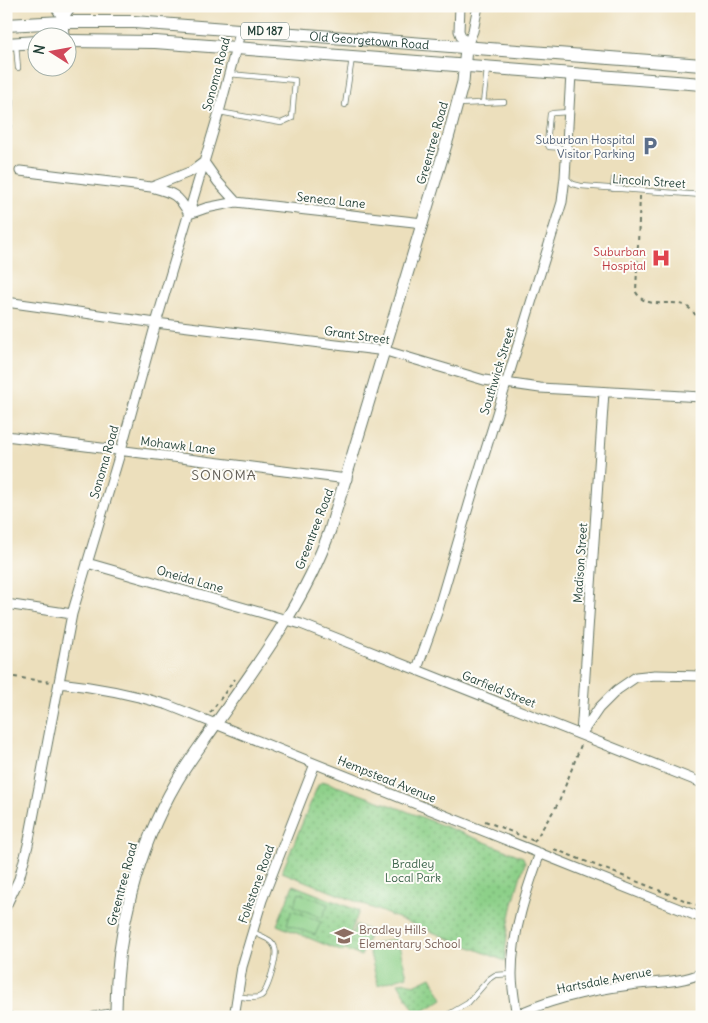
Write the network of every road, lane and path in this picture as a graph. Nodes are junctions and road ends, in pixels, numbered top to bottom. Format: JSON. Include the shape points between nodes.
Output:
{"nodes":[{"id":1,"x":55,"y":6,"type":"edge"},
{"id":2,"x":71,"y":6,"type":"edge"},
{"id":3,"x":460,"y":10,"type":"edge"},
{"id":4,"x":477,"y":11,"type":"edge"},
{"id":5,"x":63,"y":21,"type":"junction"},
{"id":6,"x":6,"y":25,"type":"edge"},
{"id":7,"x":63,"y":28,"type":"edge"},
{"id":8,"x":241,"y":29,"type":"junction"},
{"id":9,"x":78,"y":41,"type":"edge"},
{"id":10,"x":28,"y":42,"type":"edge"},
{"id":11,"x":11,"y":43,"type":"edge"},
{"id":12,"x":236,"y":48,"type":"junction"},
{"id":13,"x":466,"y":48,"type":"junction"},
{"id":14,"x":352,"y":57,"type":"junction"},
{"id":15,"x":464,"y":65,"type":"junction"},
{"id":16,"x":702,"y":65,"type":"edge"},
{"id":17,"x":487,"y":67,"type":"junction"},
{"id":18,"x":18,"y":68,"type":"dead end"},
{"id":19,"x":229,"y":74,"type":"junction"},
{"id":20,"x":571,"y":74,"type":"junction"},
{"id":21,"x":702,"y":84,"type":"edge"},
{"id":22,"x":11,"y":101,"type":"dead end"},
{"id":23,"x":504,"y":102,"type":"dead end"},
{"id":24,"x":483,"y":103,"type":"junction"},
{"id":25,"x":457,"y":104,"type":"junction"},
{"id":26,"x":345,"y":105,"type":"dead end"},
{"id":27,"x":219,"y":112,"type":"junction"},
{"id":28,"x":568,"y":112,"type":"junction"},
{"id":29,"x":6,"y":130,"type":"edge"},
{"id":30,"x":566,"y":148,"type":"junction"},
{"id":31,"x":204,"y":162,"type":"junction"},
{"id":32,"x":20,"y":171,"type":"dead end"},
{"id":33,"x":565,"y":177,"type":"junction"},
{"id":34,"x":614,"y":179,"type":"dead end"},
{"id":35,"x":699,"y":187,"type":"dead end"},
{"id":36,"x":151,"y":188,"type":"junction"},
{"id":37,"x":613,"y":189,"type":"junction"},
{"id":38,"x":640,"y":191,"type":"junction"},
{"id":39,"x":700,"y":195,"type":"edge"},
{"id":40,"x":236,"y":202,"type":"junction"},
{"id":41,"x":189,"y":214,"type":"junction"},
{"id":42,"x":423,"y":223,"type":"junction"},
{"id":43,"x":6,"y":302,"type":"edge"},
{"id":44,"x":156,"y":323,"type":"junction"},
{"id":45,"x":702,"y":324,"type":"edge"},
{"id":46,"x":386,"y":351,"type":"junction"},
{"id":47,"x":507,"y":384,"type":"junction"},
{"id":48,"x":604,"y":392,"type":"junction"},
{"id":49,"x":702,"y":397,"type":"edge"},
{"id":50,"x":6,"y":436,"type":"edge"},
{"id":51,"x":121,"y":450,"type":"junction"},
{"id":52,"x":347,"y":479,"type":"junction"},
{"id":53,"x":87,"y":563,"type":"junction"},
{"id":54,"x":6,"y":604,"type":"edge"},
{"id":55,"x":72,"y":614,"type":"junction"},
{"id":56,"x":286,"y":620,"type":"junction"},
{"id":57,"x":417,"y":669,"type":"junction"},
{"id":58,"x":238,"y":674,"type":"dead end"},
{"id":59,"x":6,"y":676,"type":"edge"},
{"id":60,"x":702,"y":676,"type":"edge"},
{"id":61,"x":59,"y":683,"type":"junction"},
{"id":62,"x":211,"y":722,"type":"junction"},
{"id":63,"x":584,"y":736,"type":"junction"},
{"id":64,"x":315,"y":764,"type":"junction"},
{"id":65,"x":702,"y":783,"type":"edge"},
{"id":66,"x":530,"y":849,"type":"junction"},
{"id":67,"x":540,"y":853,"type":"junction"},
{"id":68,"x":6,"y":906,"type":"edge"},
{"id":69,"x":702,"y":918,"type":"edge"},
{"id":70,"x":252,"y":932,"type":"junction"},
{"id":71,"x":702,"y":973,"type":"edge"},
{"id":72,"x":512,"y":974,"type":"junction"},
{"id":73,"x":237,"y":996,"type":"junction"},
{"id":74,"x":116,"y":1015,"type":"edge"},
{"id":75,"x":516,"y":1016,"type":"edge"},
{"id":76,"x":94,"y":1017,"type":"edge"},
{"id":77,"x":234,"y":1017,"type":"edge"},
{"id":78,"x":444,"y":1017,"type":"edge"}],
"edges":[{"from":1,"to":5,"type":"street"},
{"from":2,"to":5,"type":"street"},
{"from":3,"to":4,"type":"street"},
{"from":3,"to":13,"type":"street","via":[[459,31]]},
{"from":4,"to":13,"type":"street"},
{"from":5,"to":6,"type":"main road","name":"Old Georgetown Road","number":"MD 187"},
{"from":5,"to":7,"type":"street"},
{"from":5,"to":8,"type":"main road","name":"Old Georgetown Road","number":"MD 187"},
{"from":8,"to":12,"type":"street","name":"Sonoma Road"},
{"from":8,"to":13,"type":"main road","name":"Old Georgetown Road","number":"MD 187"},
{"from":9,"to":12,"type":"main road","name":"Old Georgetown Road","number":"MD 187"},
{"from":10,"to":11,"type":"main road"},
{"from":11,"to":18,"type":"lane"},
{"from":12,"to":14,"type":"main road","name":"Old Georgetown Road","number":"MD 187"},
{"from":12,"to":19,"type":"street","name":"Sonoma Road"},
{"from":13,"to":15,"type":"street","name":"Greentree Road"},
{"from":13,"to":16,"type":"main road","name":"Old Georgetown Road","number":"MD 187"},
{"from":14,"to":15,"type":"main road","name":"Old Georgetown Road","number":"MD 187"},
{"from":14,"to":26,"type":"lane"},
{"from":15,"to":17,"type":"main road","name":"Old Georgetown Road","number":"MD 187"},
{"from":15,"to":25,"type":"street","name":"Greentree Road"},
{"from":17,"to":20,"type":"main road","name":"Old Georgetown Road","number":"MD 187"},
{"from":17,"to":24,"type":"lane"},
{"from":19,"to":27,"type":"street","name":"Sonoma Road"},
{"from":19,"to":27,"type":"lane","via":[[294,80],[292,118],[281,123]]},
{"from":20,"to":21,"type":"main road","name":"Old Georgetown Road","number":"MD 187"},
{"from":20,"to":28,"type":"street","name":"Southwick Street"},
{"from":22,"to":29,"type":"lane"},
{"from":23,"to":24,"type":"lane"},
{"from":24,"to":25,"type":"lane"},
{"from":25,"to":42,"type":"street","name":"Greentree Road"},
{"from":27,"to":31,"type":"street","name":"Sonoma Road"},
{"from":28,"to":30,"type":"street","name":"Southwick Street"},
{"from":28,"to":30,"type":"lane","via":[[550,114],[547,143],[549,147]]},
{"from":30,"to":33,"type":"street","name":"Southwick Street"},
{"from":31,"to":36,"type":"street","via":[[192,171]]},
{"from":31,"to":40,"type":"street"},
{"from":31,"to":41,"type":"street","name":"Sonoma Road"},
{"from":32,"to":36,"type":"street"},
{"from":33,"to":37,"type":"lane","name":"Lincoln Street","via":[[573,184]]},
{"from":33,"to":47,"type":"street","name":"Southwick Street","via":[[562,202]]},
{"from":34,"to":37,"type":"lane"},
{"from":35,"to":39,"type":"lane"},
{"from":36,"to":41,"type":"street","via":[[182,200]]},
{"from":37,"to":38,"type":"lane","name":"Lincoln Street"},
{"from":38,"to":39,"type":"lane","name":"Lincoln Street"},
{"from":38,"to":45,"type":"path","via":[[636,292],[647,302],[686,306]]},
{"from":40,"to":41,"type":"street","name":"Seneca Lane"},
{"from":40,"to":42,"type":"street","name":"Seneca Lane"},
{"from":41,"to":44,"type":"street","name":"Sonoma Road"},
{"from":42,"to":46,"type":"street","name":"Greentree Road"},
{"from":43,"to":44,"type":"street","name":"Grant Street"},
{"from":44,"to":46,"type":"street","name":"Grant Street"},
{"from":44,"to":51,"type":"street","name":"Sonoma Road"},
{"from":46,"to":47,"type":"street","name":"Grant Street"},
{"from":46,"to":52,"type":"street","name":"Greentree Road"},
{"from":47,"to":48,"type":"street","name":"Grant Street"},
{"from":47,"to":57,"type":"street","name":"Southwick Street"},
{"from":48,"to":49,"type":"street","name":"Grant Street"},
{"from":48,"to":63,"type":"street","name":"Madison Street"},
{"from":50,"to":51,"type":"street","name":"Mohawk Lane"},
{"from":51,"to":52,"type":"street","name":"Mohawk Lane"},
{"from":51,"to":53,"type":"street","name":"Sonoma Road"},
{"from":52,"to":56,"type":"street","name":"Greentree Road","via":[[324,550]]},
{"from":53,"to":55,"type":"street","name":"Sonoma Road"},
{"from":53,"to":56,"type":"street","name":"Oneida Lane"},
{"from":54,"to":55,"type":"street"},
{"from":55,"to":61,"type":"street","name":"Sonoma Road"},
{"from":56,"to":57,"type":"street","name":"Garfield Street"},
{"from":56,"to":62,"type":"street","name":"Greentree Road"},
{"from":57,"to":63,"type":"street","name":"Garfield Street"},
{"from":58,"to":62,"type":"path"},
{"from":59,"to":61,"type":"path"},
{"from":60,"to":63,"type":"street","via":[[636,677],[598,708]]},
{"from":61,"to":62,"type":"street","name":"Hempstead Avenue","via":[[139,696]]},
{"from":61,"to":68,"type":"street","name":"Sonoma Road","via":[[28,845],[19,879]]},
{"from":62,"to":64,"type":"street","name":"Hempstead Avenue"},
{"from":62,"to":74,"type":"street","name":"Greentree Road","via":[[167,799],[141,861],[123,936]]},
{"from":63,"to":65,"type":"street","name":"Garfield Street"},
{"from":63,"to":66,"type":"path","via":[[559,802]]},
{"from":64,"to":66,"type":"street","name":"Hempstead Avenue"},
{"from":64,"to":70,"type":"street","name":"Folkstone Road"},
{"from":66,"to":67,"type":"street","name":"Hempstead Avenue"},
{"from":67,"to":69,"type":"street","name":"Hempstead Avenue"},
{"from":67,"to":72,"type":"street","via":[[524,896]]},
{"from":70,"to":73,"type":"street","name":"Folkstone Road"},
{"from":70,"to":73,"type":"lane","via":[[270,940],[275,946],[276,956],[267,990],[252,998]]},
{"from":71,"to":75,"type":"street","name":"Hartsdale Avenue","via":[[582,994]]},
{"from":72,"to":75,"type":"street"},
{"from":72,"to":78,"type":"lane","via":[[490,979],[468,1003]]},
{"from":73,"to":77,"type":"street","name":"Folkstone Road"},
{"from":74,"to":76,"type":"street"}]}
